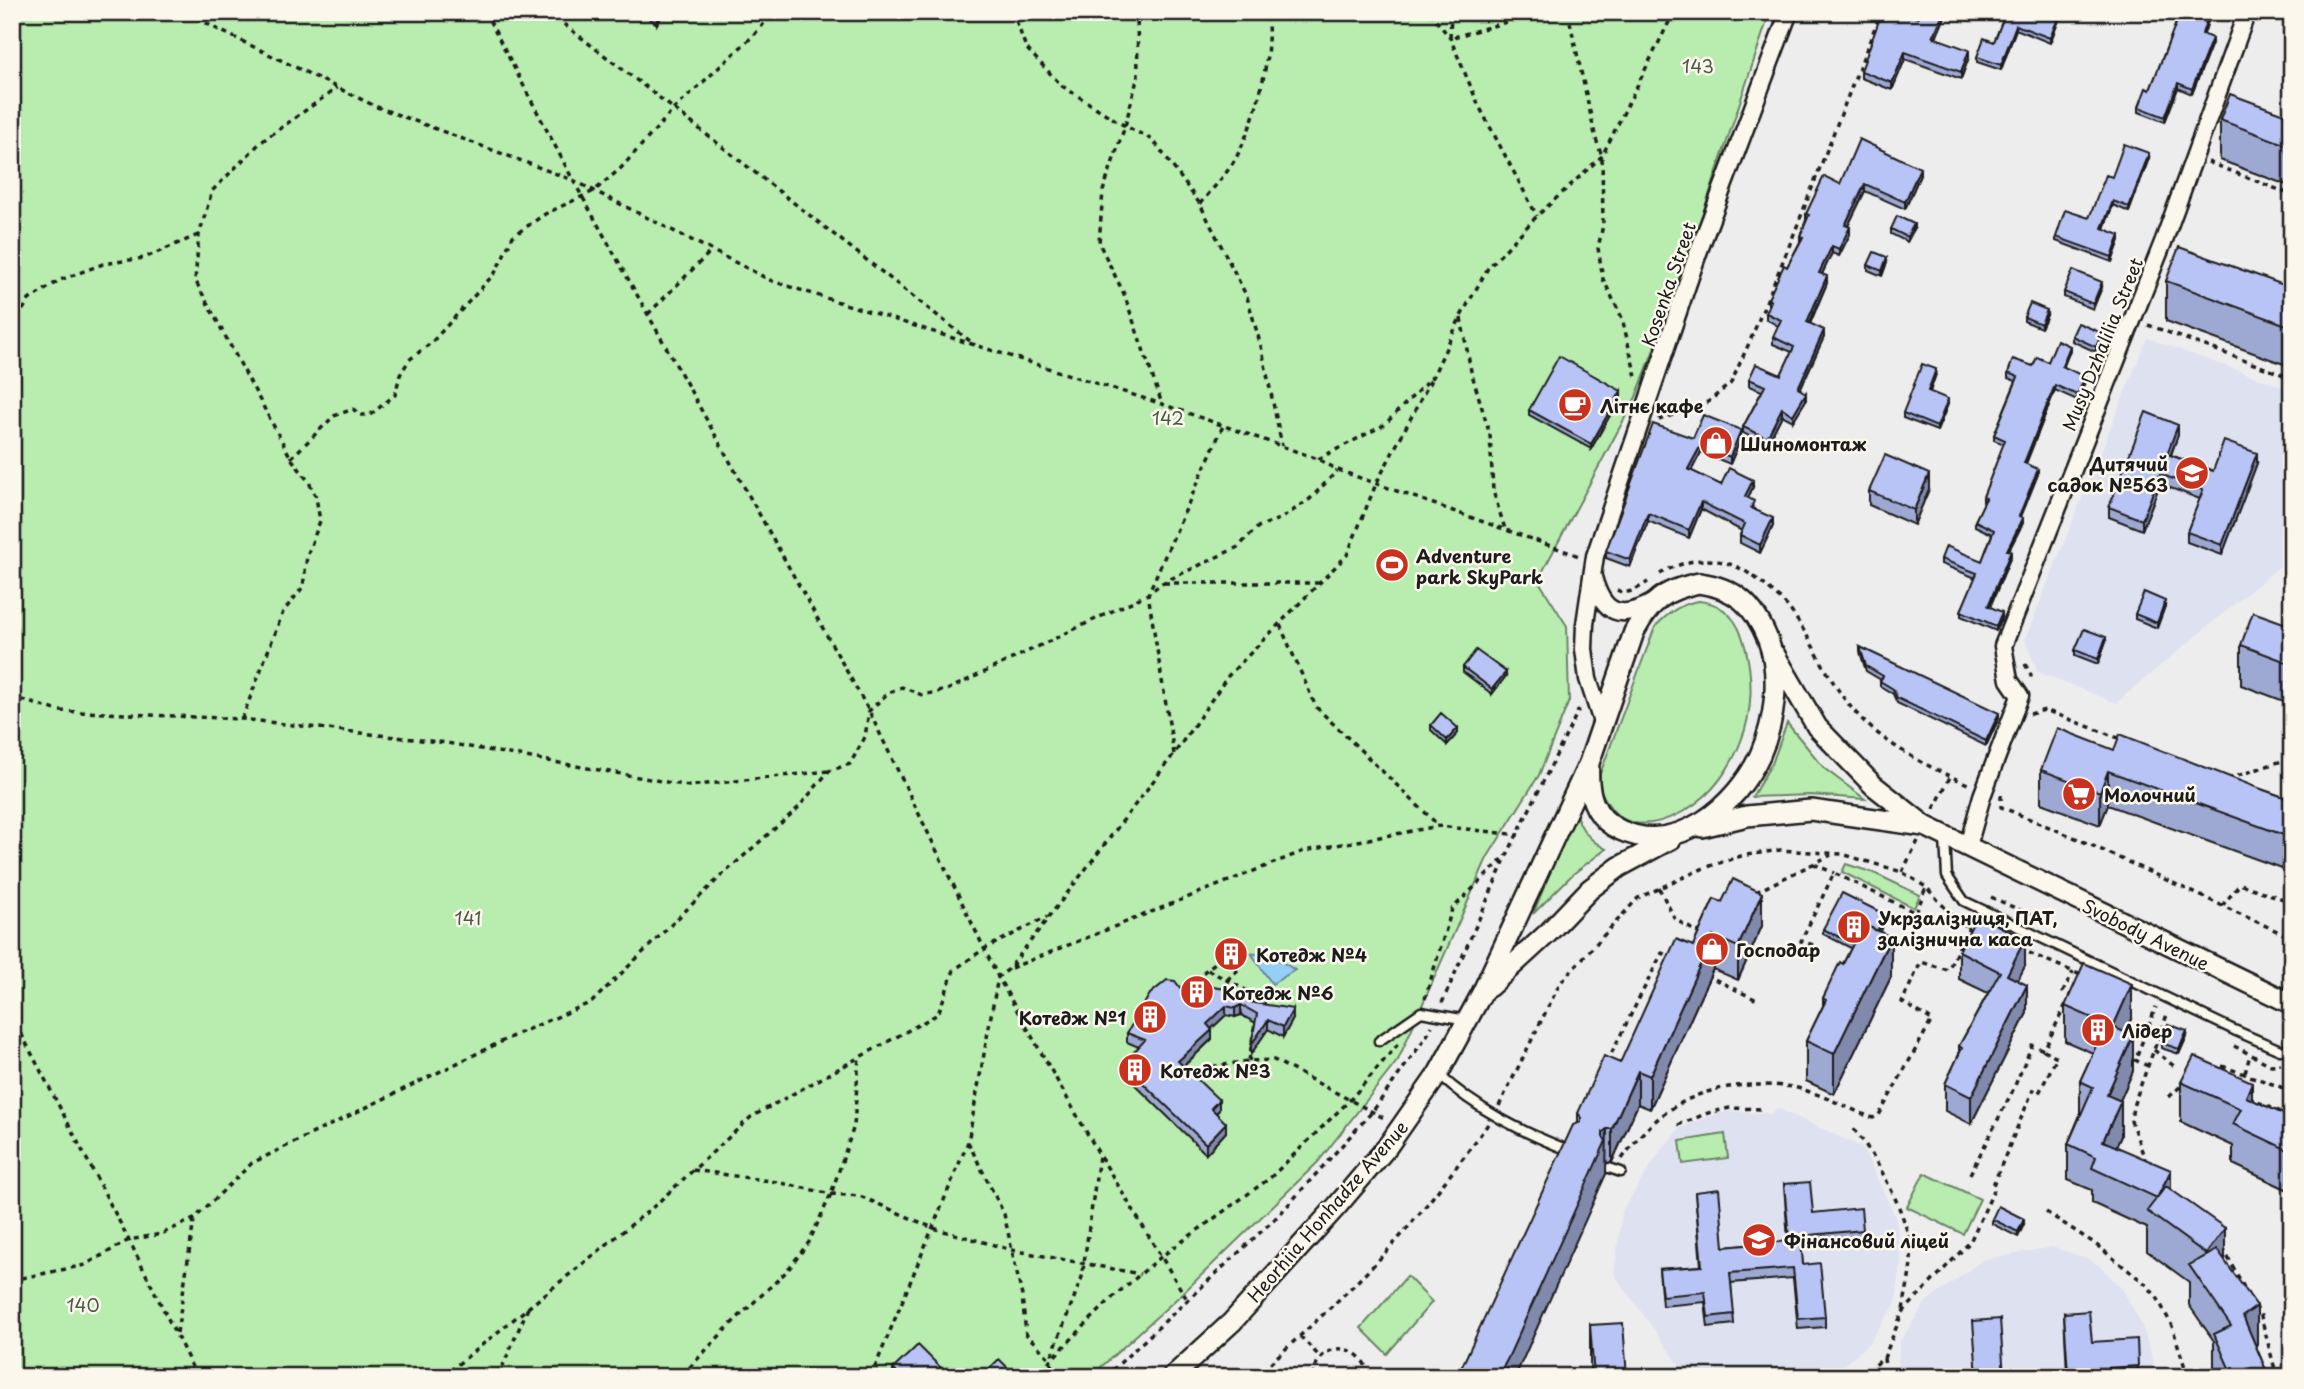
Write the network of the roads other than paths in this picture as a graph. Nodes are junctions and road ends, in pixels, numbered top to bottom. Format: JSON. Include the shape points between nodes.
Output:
{"nodes":[{"id":1,"x":1789,"y":12,"type":"edge"},
{"id":2,"x":2247,"y":12,"type":"edge"},
{"id":3,"x":1593,"y":566,"type":"junction"},
{"id":4,"x":1654,"y":602,"type":"junction"},
{"id":5,"x":1770,"y":646,"type":"junction"},
{"id":6,"x":1602,"y":722,"type":"junction"},
{"id":7,"x":1588,"y":763,"type":"junction"},
{"id":8,"x":1926,"y":826,"type":"junction"},
{"id":9,"x":1685,"y":831,"type":"junction"},
{"id":10,"x":1944,"y":835,"type":"junction"},
{"id":11,"x":1968,"y":846,"type":"junction"},
{"id":12,"x":1482,"y":993,"type":"junction"},
{"id":13,"x":2292,"y":1004,"type":"edge"},
{"id":14,"x":1467,"y":1020,"type":"junction"},
{"id":15,"x":1379,"y":1041,"type":"dead end"},
{"id":16,"x":2292,"y":1049,"type":"edge"},
{"id":17,"x":1438,"y":1074,"type":"junction"},
{"id":18,"x":1575,"y":1152,"type":"edge"},
{"id":19,"x":1609,"y":1168,"type":"dead end"},
{"id":20,"x":1620,"y":1168,"type":"road end"},
{"id":21,"x":1172,"y":1377,"type":"edge"}],
"edges":[{"from":1,"to":3,"type":"street","name":"Kosenka Street","via":[[1698,253]]},
{"from":2,"to":11,"type":"street","name":"Musy Dzhalilia Street","via":[[2164,240],[2003,646],[2009,680],[2020,696]]},
{"from":3,"to":4,"type":"street","via":[[1600,595],[1611,610],[1639,610]]},
{"from":3,"to":6,"type":"street","name":"Kosenka Street","via":[[1584,649]]},
{"from":4,"to":5,"type":"street","via":[[1668,592],[1699,583],[1728,590],[1760,621]]},
{"from":4,"to":6,"type":"street","via":[[1634,632]]},
{"from":5,"to":8,"type":"street","name":"Svobody Avenue","via":[[1817,727],[1873,785]]},
{"from":5,"to":9,"type":"street","via":[[1776,686],[1760,755],[1738,790],[1715,814]]},
{"from":6,"to":7,"type":"street"},
{"from":7,"to":9,"type":"street","via":[[1591,798],[1604,821],[1653,839]]},
{"from":7,"to":12,"type":"street","name":"Heorhiia Honhadze Avenue"},
{"from":8,"to":9,"type":"street","name":"Svobody Avenue","via":[[1811,810],[1747,816]]},
{"from":8,"to":10,"type":"street","name":"Svobody Avenue"},
{"from":9,"to":12,"type":"street","name":"Heorhiia Honhadze Avenue","via":[[1619,867],[1590,889]]},
{"from":10,"to":11,"type":"street","name":"Svobody Avenue"},
{"from":10,"to":16,"type":"lane","via":[[1947,876],[1964,901],[2234,1030],[2280,1050]]},
{"from":11,"to":13,"type":"street","name":"Svobody Avenue"},
{"from":12,"to":14,"type":"street","name":"Heorhiia Honhadze Avenue"},
{"from":14,"to":15,"type":"lane","via":[[1421,1012]]},
{"from":14,"to":17,"type":"street","name":"Heorhiia Honhadze Avenue"},
{"from":17,"to":18,"type":"lane","via":[[1493,1116]]},
{"from":17,"to":21,"type":"street","name":"Heorhiia Honhadze Avenue","via":[[1337,1206],[1240,1312]]},
{"from":19,"to":20,"type":"lane"}]}
